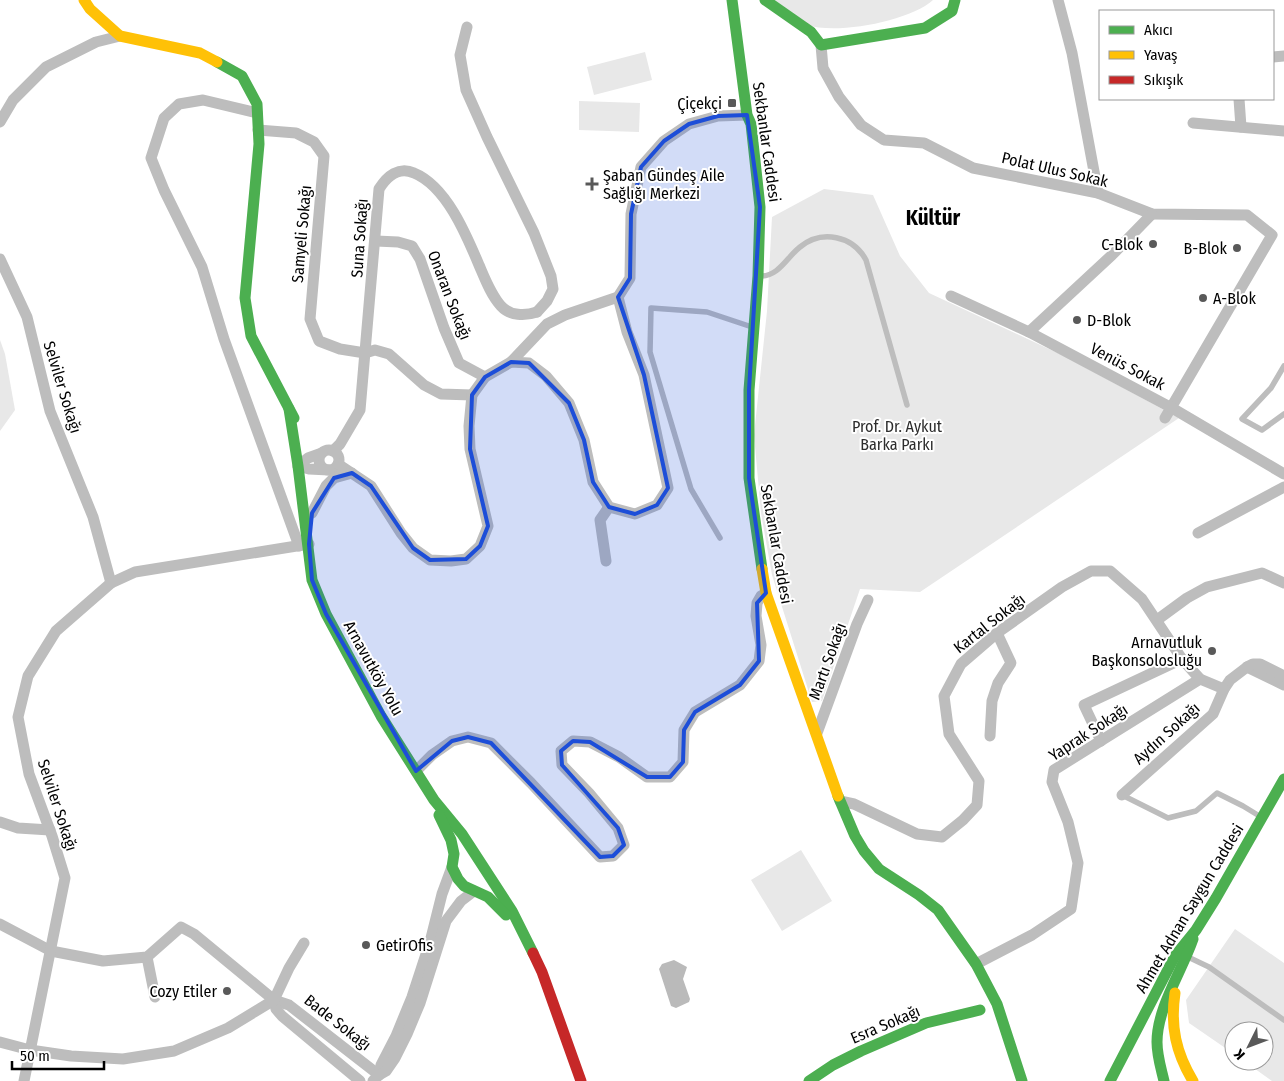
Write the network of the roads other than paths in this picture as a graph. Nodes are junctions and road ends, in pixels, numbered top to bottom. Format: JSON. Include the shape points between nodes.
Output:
{"nodes":[{"id":1,"x":84,"y":0,"type":"edge"},
{"id":2,"x":732,"y":0,"type":"edge"},
{"id":3,"x":765,"y":0,"type":"edge"},
{"id":4,"x":955,"y":0,"type":"edge"},
{"id":5,"x":1058,"y":0,"type":"edge"},
{"id":6,"x":467,"y":27,"type":"dead end"},
{"id":7,"x":120,"y":36,"type":"junction"},
{"id":8,"x":821,"y":45,"type":"junction"},
{"id":9,"x":1239,"y":100,"type":"edge"},
{"id":10,"x":257,"y":114,"type":"junction"},
{"id":11,"x":747,"y":115,"type":"junction"},
{"id":12,"x":0,"y":122,"type":"edge"},
{"id":13,"x":1193,"y":123,"type":"dead end"},
{"id":14,"x":1241,"y":127,"type":"junction"},
{"id":15,"x":258,"y":130,"type":"junction"},
{"id":16,"x":1284,"y":131,"type":"edge"},
{"id":17,"x":1098,"y":193,"type":"junction"},
{"id":18,"x":1152,"y":214,"type":"junction"},
{"id":19,"x":376,"y":241,"type":"junction"},
{"id":20,"x":0,"y":258,"type":"edge"},
{"id":21,"x":758,"y":276,"type":"junction"},
{"id":22,"x":952,"y":296,"type":"dead end"},
{"id":23,"x":618,"y":297,"type":"junction"},
{"id":24,"x":537,"y":312,"type":"junction"},
{"id":25,"x":547,"y":324,"type":"junction"},
{"id":26,"x":754,"y":328,"type":"junction"},
{"id":27,"x":1029,"y":332,"type":"junction"},
{"id":28,"x":366,"y":353,"type":"junction"},
{"id":29,"x":511,"y":362,"type":"junction"},
{"id":30,"x":1284,"y":366,"type":"edge"},
{"id":31,"x":485,"y":377,"type":"junction"},
{"id":32,"x":472,"y":395,"type":"junction"},
{"id":33,"x":907,"y":405,"type":"dead end"},
{"id":34,"x":1172,"y":408,"type":"junction"},
{"id":35,"x":1284,"y":414,"type":"edge"},
{"id":36,"x":1164,"y":418,"type":"dead end"},
{"id":37,"x":328,"y":452,"type":"junction"},
{"id":38,"x":305,"y":464,"type":"junction"},
{"id":39,"x":333,"y":467,"type":"junction"},
{"id":40,"x":352,"y":473,"type":"junction"},
{"id":41,"x":1284,"y":474,"type":"edge"},
{"id":42,"x":1284,"y":487,"type":"edge"},
{"id":43,"x":609,"y":507,"type":"junction"},
{"id":44,"x":312,"y":513,"type":"junction"},
{"id":45,"x":1198,"y":532,"type":"dead end"},
{"id":46,"x":720,"y":538,"type":"dead end"},
{"id":47,"x":304,"y":545,"type":"junction"},
{"id":48,"x":606,"y":561,"type":"dead end"},
{"id":49,"x":111,"y":583,"type":"junction"},
{"id":50,"x":1284,"y":583,"type":"edge"},
{"id":51,"x":766,"y":593,"type":"junction"},
{"id":52,"x":868,"y":600,"type":"dead end"},
{"id":53,"x":1157,"y":620,"type":"junction"},
{"id":54,"x":997,"y":633,"type":"junction"},
{"id":55,"x":1182,"y":659,"type":"junction"},
{"id":56,"x":1247,"y":667,"type":"junction"},
{"id":57,"x":1284,"y":676,"type":"edge"},
{"id":58,"x":1200,"y":679,"type":"junction"},
{"id":59,"x":1284,"y":685,"type":"edge"},
{"id":60,"x":1224,"y":689,"type":"junction"},
{"id":61,"x":817,"y":733,"type":"junction"},
{"id":62,"x":990,"y":736,"type":"dead end"},
{"id":63,"x":1101,"y":741,"type":"junction"},
{"id":64,"x":416,"y":771,"type":"junction"},
{"id":65,"x":1284,"y":779,"type":"edge"},
{"id":66,"x":1122,"y":795,"type":"joint"},
{"id":67,"x":434,"y":800,"type":"junction"},
{"id":68,"x":840,"y":800,"type":"junction"},
{"id":69,"x":1262,"y":818,"type":"junction"},
{"id":70,"x":0,"y":822,"type":"edge"},
{"id":71,"x":50,"y":830,"type":"junction"},
{"id":72,"x":476,"y":856,"type":"junction"},
{"id":73,"x":453,"y":863,"type":"junction"},
{"id":74,"x":487,"y":872,"type":"junction"},
{"id":75,"x":474,"y":891,"type":"junction"},
{"id":76,"x":0,"y":924,"type":"edge"},
{"id":77,"x":1196,"y":930,"type":"junction"},
{"id":78,"x":522,"y":934,"type":"junction"},
{"id":79,"x":304,"y":943,"type":"dead end"},
{"id":80,"x":51,"y":951,"type":"junction"},
{"id":81,"x":147,"y":957,"type":"junction"},
{"id":82,"x":1188,"y":957,"type":"junction"},
{"id":83,"x":976,"y":964,"type":"junction"},
{"id":84,"x":1177,"y":978,"type":"junction"},
{"id":85,"x":991,"y":991,"type":"junction"},
{"id":86,"x":155,"y":997,"type":"dead end"},
{"id":87,"x":274,"y":1000,"type":"junction"},
{"id":88,"x":980,"y":1010,"type":"junction"},
{"id":89,"x":1284,"y":1020,"type":"edge"},
{"id":90,"x":1003,"y":1022,"type":"junction"},
{"id":91,"x":0,"y":1042,"type":"edge"},
{"id":92,"x":30,"y":1050,"type":"junction"},
{"id":93,"x":376,"y":1078,"type":"edge"},
{"id":94,"x":24,"y":1081,"type":"edge"},
{"id":95,"x":360,"y":1081,"type":"edge"},
{"id":96,"x":581,"y":1081,"type":"edge"},
{"id":97,"x":809,"y":1081,"type":"edge"},
{"id":98,"x":1022,"y":1081,"type":"edge"},
{"id":99,"x":1110,"y":1081,"type":"edge"},
{"id":100,"x":1164,"y":1081,"type":"edge"},
{"id":101,"x":1193,"y":1081,"type":"edge"}],
"edges":[{"from":1,"to":7,"type":"main road"},
{"from":2,"to":11,"type":"main road","name":"Sekbanlar Caddesi"},
{"from":3,"to":8,"type":"main road","via":[[811,32]]},
{"from":4,"to":8,"type":"main road","via":[[952,11],[925,28]]},
{"from":5,"to":17,"type":"street","via":[[1072,53]]},
{"from":6,"to":24,"type":"street","via":[[460,55],[466,90],[551,276],[552,289]]},
{"from":7,"to":10,"type":"main road","via":[[200,53],[242,76],[257,104]]},
{"from":7,"to":12,"type":"street","via":[[96,42],[46,67],[13,100]]},
{"from":8,"to":17,"type":"street","name":"Polat Ulus Sokak","via":[[823,68],[839,97],[862,125],[884,140],[924,144],[973,168]]},
{"from":9,"to":14,"type":"street"},
{"from":10,"to":15,"type":"main road"},
{"from":10,"to":47,"type":"street","via":[[204,100],[179,104],[164,118],[151,158],[202,267],[224,339]]},
{"from":11,"to":21,"type":"main road","name":"Sekbanlar Caddesi","via":[[751,124],[760,207]]},
{"from":11,"to":23,"type":"street","via":[[718,116],[689,124],[664,141],[641,166],[631,214],[630,278]]},
{"from":13,"to":14,"type":"street"},
{"from":14,"to":16,"type":"street"},
{"from":15,"to":28,"type":"street","name":"Samyeli Sokağı","via":[[296,133],[314,142],[324,156],[310,319],[319,341],[340,349]]},
{"from":15,"to":38,"type":"main road","via":[[245,298],[251,336],[289,409]]},
{"from":17,"to":18,"type":"street","name":"Polat Ulus Sokak"},
{"from":18,"to":27,"type":"street"},
{"from":18,"to":34,"type":"street","name":"Polat Ulus Sokak","via":[[1247,215],[1272,235]]},
{"from":19,"to":24,"type":"street","name":"Suna Sokağı","via":[[379,188],[394,173],[407,170],[423,177],[440,193],[461,225],[488,287],[502,307],[524,316]]},
{"from":19,"to":28,"type":"street","name":"Suna Sokağı"},
{"from":19,"to":31,"type":"street","name":"Onaran Sokağı","via":[[412,246],[420,259],[459,363]]},
{"from":20,"to":49,"type":"street","name":"Selviler Sokağı","via":[[26,317],[50,410],[93,517]]},
{"from":21,"to":26,"type":"main road","name":"Sekbanlar Caddesi"},
{"from":21,"to":33,"type":"lane","via":[[772,274],[800,247],[817,238],[833,236],[853,244],[866,260]]},
{"from":22,"to":27,"type":"street","name":"Venüs Sokak"},
{"from":23,"to":25,"type":"street"},
{"from":23,"to":43,"type":"street","via":[[627,332],[644,375],[668,488],[657,505],[635,514]]},
{"from":24,"to":25,"type":"street"},
{"from":25,"to":29,"type":"street"},
{"from":26,"to":46,"type":"lane","via":[[707,312],[651,308],[650,352],[691,489]]},
{"from":26,"to":51,"type":"main road","name":"Sekbanlar Caddesi","via":[[749,390],[749,478]]},
{"from":27,"to":34,"type":"street","name":"Venüs Sokak"},
{"from":28,"to":32,"type":"street","via":[[375,350],[389,354],[424,385],[441,394]]},
{"from":28,"to":37,"type":"street","name":"Suna Sokağı","via":[[360,410],[340,444]]},
{"from":29,"to":31,"type":"street"},
{"from":29,"to":43,"type":"street","via":[[529,363],[546,376],[569,403],[584,440],[593,482]]},
{"from":30,"to":35,"type":"lane","via":[[1271,388],[1242,419],[1262,430]]},
{"from":31,"to":32,"type":"street"},
{"from":32,"to":40,"type":"street","via":[[468,426],[470,450],[488,526],[480,546],[466,559],[430,560],[412,548],[371,486]]},
{"from":34,"to":36,"type":"street","name":"Polat Ulus Sokak"},
{"from":34,"to":41,"type":"street","name":"Venüs Sokak"},
{"from":37,"to":38,"type":"street"},
{"from":37,"to":39,"type":"street","via":[[337,455]]},
{"from":37,"to":39,"type":"street","via":[[319,458],[320,465]]},
{"from":38,"to":39,"type":"street"},
{"from":38,"to":44,"type":"main road"},
{"from":38,"to":47,"type":"main road"},
{"from":39,"to":40,"type":"street"},
{"from":40,"to":44,"type":"street","via":[[334,478],[326,486]]},
{"from":42,"to":45,"type":"street"},
{"from":43,"to":48,"type":"street","via":[[600,520]]},
{"from":44,"to":47,"type":"main road"},
{"from":47,"to":49,"type":"street","name":"Selviler Sokağı","via":[[135,572]]},
{"from":47,"to":64,"type":"main road","name":"Arnavutköy Yolu","via":[[312,580],[326,614],[381,716]]},
{"from":49,"to":71,"type":"street","name":"Selviler Sokağı","via":[[56,631],[28,676],[18,717],[29,774]]},
{"from":50,"to":53,"type":"street","via":[[1262,573],[1207,588]]},
{"from":51,"to":61,"type":"main road","name":"Sekbanlar Caddesi"},
{"from":51,"to":64,"type":"street","via":[[757,603],[761,645],[758,661],[740,684],[695,712],[684,730],[683,762],[670,777],[647,777],[620,757],[590,742],[573,741],[561,751],[562,765],[618,828],[624,845],[613,856],[600,858],[492,743],[468,737],[452,741]]},
{"from":52,"to":61,"type":"street","name":"Martı Sokağı"},
{"from":53,"to":54,"type":"street","name":"Kartal Sokağı","via":[[1142,598],[1110,571],[1091,572],[1062,587]]},
{"from":53,"to":55,"type":"street","name":"Kartal Sokağı"},
{"from":54,"to":62,"type":"street","via":[[1011,663],[998,683],[992,702]]},
{"from":54,"to":68,"type":"street","name":"Kartal Sokağı","via":[[961,664],[944,696],[949,734],[979,781],[977,804],[972,810],[942,837],[917,834]]},
{"from":55,"to":58,"type":"street","name":"Kartal Sokağı"},
{"from":55,"to":63,"type":"street","via":[[1084,705]]},
{"from":56,"to":57,"type":"street","via":[[1260,664]]},
{"from":56,"to":59,"type":"street"},
{"from":56,"to":60,"type":"street"},
{"from":58,"to":60,"type":"street","name":"Kartal Sokağı"},
{"from":58,"to":63,"type":"street","name":"Yaprak Sokağı"},
{"from":60,"to":66,"type":"street","name":"Aydın Sokağı","via":[[1213,714]]},
{"from":61,"to":68,"type":"main road","name":"Sekbanlar Caddesi"},
{"from":63,"to":83,"type":"street","name":"Yaprak Sokağı","via":[[1054,770],[1052,782],[1068,822],[1078,863],[1071,909],[1032,935]]},
{"from":64,"to":67,"type":"main road","name":"Arnavutköy Yolu"},
{"from":65,"to":69,"type":"main road","name":"Ahmet Adnan Saygun Caddesi"},
{"from":66,"to":69,"type":"lane","via":[[1168,818],[1196,811],[1217,793]]},
{"from":67,"to":72,"type":"main road"},
{"from":67,"to":73,"type":"main road","via":[[435,809],[447,830]]},
{"from":68,"to":83,"type":"main road","name":"Sekbanlar Caddesi","via":[[864,851],[880,869],[938,910]]},
{"from":69,"to":77,"type":"main road","name":"Ahmet Adnan Saygun Caddesi"},
{"from":70,"to":71,"type":"street","via":[[18,828]]},
{"from":71,"to":80,"type":"street","name":"Selviler Sokağı","via":[[65,878]]},
{"from":72,"to":73,"type":"main road","via":[[464,855]]},
{"from":72,"to":74,"type":"main road"},
{"from":73,"to":75,"type":"main road","via":[[456,879]]},
{"from":73,"to":93,"type":"street","via":[[412,997]]},
{"from":74,"to":75,"type":"main road","via":[[486,879]]},
{"from":74,"to":78,"type":"main road","via":[[512,911]]},
{"from":75,"to":78,"type":"main road","via":[[498,905]]},
{"from":75,"to":93,"type":"street","via":[[446,920],[420,1004],[395,1058]]},
{"from":76,"to":80,"type":"street"},
{"from":77,"to":82,"type":"main road"},
{"from":77,"to":99,"type":"main road","name":"Ahmet Adnan Saygun Caddesi","via":[[1175,956]]},
{"from":78,"to":96,"type":"main road","via":[[542,972]]},
{"from":79,"to":87,"type":"street"},
{"from":80,"to":81,"type":"street","via":[[103,961]]},
{"from":80,"to":92,"type":"street","name":"Selviler Sokağı"},
{"from":81,"to":86,"type":"street"},
{"from":81,"to":87,"type":"street","name":"Bade Sokağı","via":[[180,927],[194,934]]},
{"from":82,"to":84,"type":"main road"},
{"from":82,"to":89,"type":"lane","via":[[1209,967]]},
{"from":83,"to":85,"type":"main road","name":"Sekbanlar Caddesi"},
{"from":84,"to":100,"type":"main road","via":[[1158,1028],[1159,1061]]},
{"from":84,"to":101,"type":"main road","via":[[1172,1025],[1179,1056]]},
{"from":85,"to":88,"type":"main road"},
{"from":85,"to":90,"type":"main road","name":"Sekbanlar Caddesi"},
{"from":87,"to":92,"type":"street","via":[[228,1028],[174,1051],[123,1059]]},
{"from":87,"to":93,"type":"street","name":"Bade Sokağı","via":[[289,1005]]},
{"from":87,"to":95,"type":"street","name":"Bade Sokağı","via":[[282,1016]]},
{"from":88,"to":90,"type":"main road"},
{"from":88,"to":97,"type":"main road","name":"Esra Sokağı","via":[[926,1023],[861,1051]]},
{"from":90,"to":98,"type":"main road","name":"Sekbanlar Caddesi"},
{"from":91,"to":92,"type":"street"},
{"from":92,"to":94,"type":"street","name":"Selviler Sokağı"}]}
